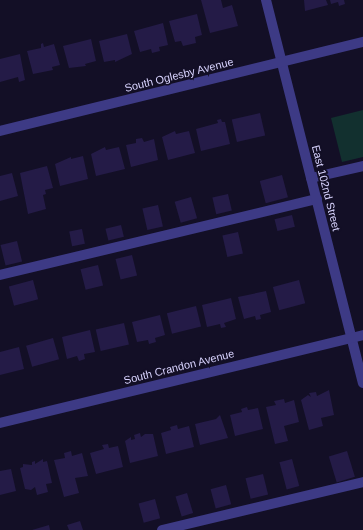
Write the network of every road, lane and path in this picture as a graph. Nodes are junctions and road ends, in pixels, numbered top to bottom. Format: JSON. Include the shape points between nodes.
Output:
{"nodes":[{"id":1,"x":266,"y":0,"type":"edge"},
{"id":2,"x":363,"y":42,"type":"edge"},
{"id":3,"x":282,"y":62,"type":"junction"},
{"id":4,"x":0,"y":131,"type":"edge"},
{"id":5,"x":363,"y":166,"type":"edge"},
{"id":6,"x":312,"y":178,"type":"junction"},
{"id":7,"x":316,"y":199,"type":"junction"},
{"id":8,"x":0,"y":275,"type":"edge"},
{"id":9,"x":363,"y":335,"type":"edge"},
{"id":10,"x":352,"y":338,"type":"junction"},
{"id":11,"x":363,"y":383,"type":"edge"},
{"id":12,"x":0,"y":423,"type":"edge"},
{"id":13,"x":363,"y":482,"type":"edge"},
{"id":14,"x":162,"y":530,"type":"edge"}],
"edges":[{"from":1,"to":3,"type":"street","name":"East 102nd Street"},
{"from":2,"to":3,"type":"street","name":"South Oglesby Avenue"},
{"from":3,"to":4,"type":"street","name":"South Oglesby Avenue"},
{"from":3,"to":6,"type":"street","name":"East 102nd Street"},
{"from":5,"to":6,"type":"street"},
{"from":6,"to":7,"type":"street","name":"East 102nd Street"},
{"from":7,"to":8,"type":"street"},
{"from":7,"to":10,"type":"street","name":"East 102nd Street"},
{"from":9,"to":10,"type":"street","name":"South Crandon Avenue"},
{"from":10,"to":11,"type":"street","name":"East 102nd Street"},
{"from":10,"to":12,"type":"street","name":"South Crandon Avenue"},
{"from":13,"to":14,"type":"street"}]}
